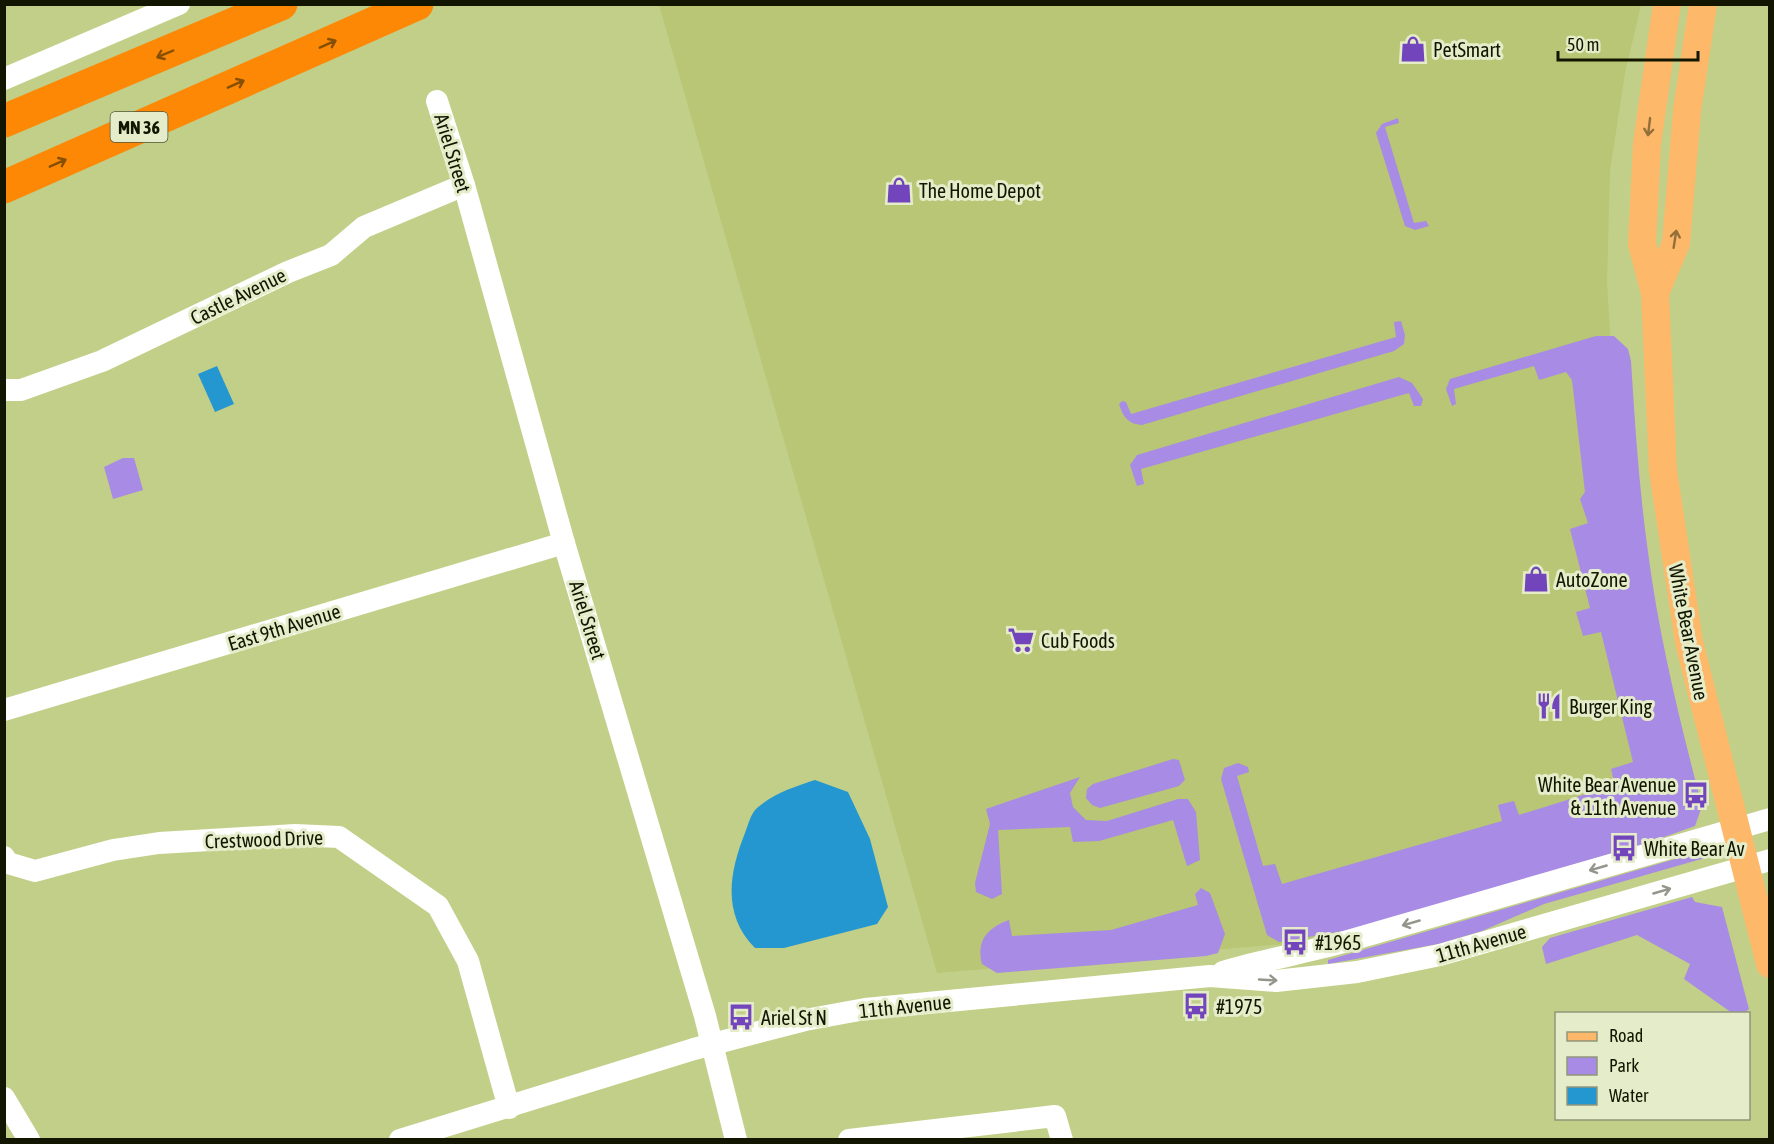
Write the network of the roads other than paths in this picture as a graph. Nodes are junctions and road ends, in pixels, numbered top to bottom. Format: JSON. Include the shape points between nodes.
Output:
{"nodes":[{"id":1,"x":179,"y":4,"type":"edge"},
{"id":2,"x":281,"y":4,"type":"edge"},
{"id":3,"x":417,"y":4,"type":"edge"},
{"id":4,"x":1668,"y":4,"type":"edge"},
{"id":5,"x":1703,"y":4,"type":"edge"},
{"id":6,"x":4,"y":79,"type":"edge"},
{"id":7,"x":437,"y":101,"type":"dead end"},
{"id":8,"x":4,"y":121,"type":"edge"},
{"id":9,"x":464,"y":186,"type":"junction"},
{"id":10,"x":4,"y":187,"type":"edge"},
{"id":11,"x":1655,"y":293,"type":"junction"},
{"id":12,"x":4,"y":390,"type":"edge"},
{"id":13,"x":564,"y":543,"type":"junction"},
{"id":14,"x":4,"y":710,"type":"edge"},
{"id":15,"x":1770,"y":819,"type":"edge"},
{"id":16,"x":1735,"y":829,"type":"junction"},
{"id":17,"x":4,"y":857,"type":"edge"},
{"id":18,"x":1757,"y":863,"type":"edge"},
{"id":19,"x":1770,"y":964,"type":"edge"},
{"id":20,"x":1210,"y":976,"type":"junction"},
{"id":21,"x":712,"y":1044,"type":"junction"},
{"id":22,"x":4,"y":1098,"type":"edge"},
{"id":23,"x":508,"y":1107,"type":"junction"},
{"id":24,"x":28,"y":1140,"type":"edge"},
{"id":25,"x":400,"y":1140,"type":"edge"},
{"id":26,"x":736,"y":1140,"type":"edge"},
{"id":27,"x":849,"y":1140,"type":"edge"},
{"id":28,"x":1062,"y":1140,"type":"edge"}],
"edges":[{"from":1,"to":6,"type":"street"},
{"from":2,"to":8,"type":"highway","one_way":true},
{"from":10,"to":3,"type":"highway","number":"MN 36","one_way":true},
{"from":4,"to":11,"type":"main road","one_way":true,"via":[[1651,107],[1643,191],[1642,244]]},
{"from":11,"to":5,"type":"main road","one_way":true,"via":[[1676,243],[1686,111]]},
{"from":7,"to":9,"type":"street","name":"Ariel Street"},
{"from":9,"to":12,"type":"street","name":"Castle Avenue","via":[[364,227],[332,255],[102,361],[21,390]]},
{"from":9,"to":13,"type":"street","name":"Ariel Street"},
{"from":11,"to":16,"type":"main road","name":"White Bear Avenue","via":[[1660,428],[1670,528],[1689,642]]},
{"from":13,"to":14,"type":"street","name":"East 9th Avenue"},
{"from":13,"to":21,"type":"street","name":"Ariel Street"},
{"from":15,"to":16,"type":"street","name":"11th Avenue"},
{"from":16,"to":18,"type":"main road","name":"White Bear Avenue"},
{"from":16,"to":20,"type":"street","name":"11th Avenue","one_way":true,"via":[[1344,942]]},
{"from":17,"to":23,"type":"street","name":"Crestwood Drive","via":[[8,863],[35,871],[113,850],[159,843],[295,835],[339,837],[438,906],[468,961]]},
{"from":18,"to":19,"type":"main road","name":"White Bear Avenue"},
{"from":20,"to":18,"type":"street","name":"11th Avenue","one_way":true,"via":[[1276,981],[1357,972],[1440,955]]},
{"from":20,"to":21,"type":"street","name":"11th Avenue","via":[[865,1009]]},
{"from":21,"to":23,"type":"street","name":"11th Avenue"},
{"from":21,"to":26,"type":"street","name":"Ariel Street"},
{"from":22,"to":24,"type":"street"},
{"from":23,"to":25,"type":"street","name":"11th Avenue"},
{"from":27,"to":28,"type":"street","via":[[1055,1116]]}]}
